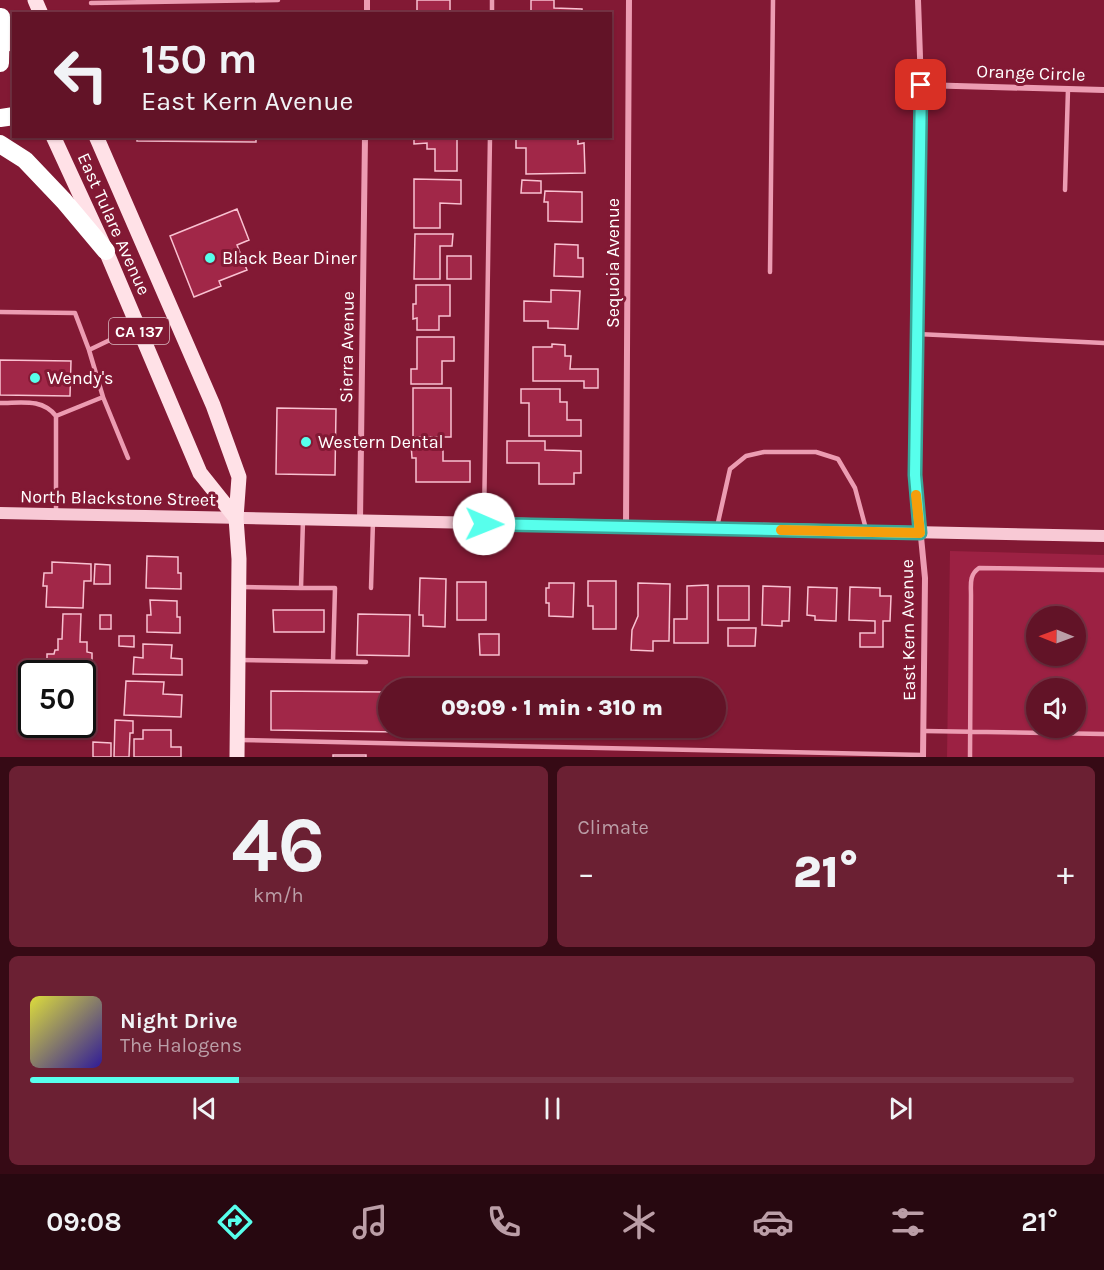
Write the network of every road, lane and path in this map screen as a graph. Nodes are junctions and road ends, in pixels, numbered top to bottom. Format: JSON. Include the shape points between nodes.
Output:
{"nodes":[{"id":1,"x":278,"y":0,"type":"edge"},
{"id":2,"x":629,"y":0,"type":"edge"},
{"id":3,"x":773,"y":0,"type":"edge"},
{"id":4,"x":918,"y":0,"type":"edge"},
{"id":5,"x":92,"y":3,"type":"dead end"},
{"id":6,"x":1,"y":16,"type":"edge"},
{"id":7,"x":12,"y":41,"type":"edge"},
{"id":8,"x":0,"y":63,"type":"edge"},
{"id":9,"x":921,"y":85,"type":"junction"},
{"id":10,"x":1068,"y":89,"type":"junction"},
{"id":11,"x":1104,"y":90,"type":"edge"},
{"id":12,"x":54,"y":138,"type":"edge"},
{"id":13,"x":97,"y":138,"type":"edge"},
{"id":14,"x":365,"y":138,"type":"edge"},
{"id":15,"x":490,"y":138,"type":"edge"},
{"id":16,"x":0,"y":144,"type":"edge"},
{"id":17,"x":1065,"y":190,"type":"dead end"},
{"id":18,"x":105,"y":251,"type":"junction"},
{"id":19,"x":770,"y":272,"type":"dead end"},
{"id":20,"x":0,"y":312,"type":"edge"},
{"id":21,"x":138,"y":327,"type":"junction"},
{"id":22,"x":917,"y":334,"type":"junction"},
{"id":23,"x":1104,"y":344,"type":"edge"},
{"id":24,"x":89,"y":350,"type":"junction"},
{"id":25,"x":103,"y":397,"type":"junction"},
{"id":26,"x":0,"y":403,"type":"edge"},
{"id":27,"x":56,"y":416,"type":"junction"},
{"id":28,"x":128,"y":458,"type":"dead end"},
{"id":29,"x":0,"y":513,"type":"edge"},
{"id":30,"x":56,"y":515,"type":"junction"},
{"id":31,"x":236,"y":518,"type":"junction"},
{"id":32,"x":303,"y":519,"type":"junction"},
{"id":33,"x":366,"y":521,"type":"junction"},
{"id":34,"x":484,"y":524,"type":"junction"},
{"id":35,"x":626,"y":527,"type":"junction"},
{"id":36,"x":716,"y":528,"type":"junction"},
{"id":37,"x":867,"y":532,"type":"junction"},
{"id":38,"x":920,"y":533,"type":"junction"},
{"id":39,"x":1104,"y":536,"type":"edge"},
{"id":40,"x":1104,"y":570,"type":"edge"},
{"id":41,"x":240,"y":587,"type":"junction"},
{"id":42,"x":301,"y":588,"type":"junction"},
{"id":43,"x":371,"y":588,"type":"dead end"},
{"id":44,"x":239,"y":660,"type":"junction"},
{"id":45,"x":333,"y":662,"type":"junction"},
{"id":46,"x":366,"y":662,"type":"dead end"},
{"id":47,"x":924,"y":731,"type":"junction"},
{"id":48,"x":971,"y":732,"type":"junction"},
{"id":49,"x":1104,"y":734,"type":"edge"},
{"id":50,"x":237,"y":740,"type":"junction"},
{"id":51,"x":923,"y":756,"type":"edge"},
{"id":52,"x":237,"y":757,"type":"edge"},
{"id":53,"x":970,"y":757,"type":"edge"}],
"edges":[{"from":1,"to":5,"type":"lane"},
{"from":2,"to":35,"type":"street","name":"Sequoia Avenue"},
{"from":3,"to":19,"type":"lane"},
{"from":4,"to":9,"type":"street","name":"East Kern Avenue"},
{"from":6,"to":7,"type":"main road"},
{"from":6,"to":8,"type":"highway"},
{"from":9,"to":10,"type":"street","name":"Orange Circle"},
{"from":9,"to":22,"type":"street","name":"East Kern Avenue"},
{"from":10,"to":11,"type":"street","name":"Orange Circle"},
{"from":10,"to":17,"type":"lane"},
{"from":12,"to":18,"type":"main road","name":"East Tulare Avenue","number":"CA 137"},
{"from":13,"to":31,"type":"main road","name":"East Tulare Avenue","number":"CA 137","via":[[228,444],[239,477]]},
{"from":14,"to":33,"type":"street","name":"Sierra Avenue"},
{"from":15,"to":34,"type":"lane"},
{"from":16,"to":18,"type":"highway","via":[[25,160]]},
{"from":18,"to":21,"type":"main road","name":"East Tulare Avenue","number":"CA 137"},
{"from":20,"to":24,"type":"lane","via":[[75,313]]},
{"from":21,"to":24,"type":"lane"},
{"from":21,"to":31,"type":"main road","name":"East Tulare Avenue","number":"CA 137","via":[[200,473]]},
{"from":22,"to":23,"type":"lane"},
{"from":22,"to":38,"type":"street","name":"East Kern Avenue","via":[[915,475]]},
{"from":24,"to":25,"type":"lane"},
{"from":25,"to":27,"type":"lane"},
{"from":25,"to":28,"type":"lane"},
{"from":26,"to":27,"type":"lane","via":[[37,403],[49,407]]},
{"from":27,"to":30,"type":"lane"},
{"from":29,"to":30,"type":"main road","name":"North Blackstone Street"},
{"from":30,"to":31,"type":"main road","name":"North Blackstone Street"},
{"from":31,"to":32,"type":"main road","name":"North Blackstone Street"},
{"from":31,"to":41,"type":"main road","name":"East Tulare Avenue","number":"CA 137"},
{"from":32,"to":33,"type":"main road","name":"North Blackstone Street"},
{"from":32,"to":42,"type":"lane"},
{"from":33,"to":34,"type":"main road","name":"North Blackstone Street"},
{"from":33,"to":43,"type":"lane"},
{"from":34,"to":35,"type":"main road","name":"North Blackstone Street"},
{"from":35,"to":36,"type":"main road","name":"North Blackstone Street"},
{"from":36,"to":37,"type":"main road","name":"North Blackstone Street"},
{"from":36,"to":37,"type":"lane","via":[[729,469],[746,456],[816,452],[838,459],[855,488]]},
{"from":37,"to":38,"type":"main road","name":"North Blackstone Street"},
{"from":38,"to":39,"type":"main road","name":"North Blackstone Street"},
{"from":38,"to":47,"type":"street","name":"East Kern Avenue","via":[[925,578]]},
{"from":40,"to":48,"type":"lane","via":[[979,568],[974,572]]},
{"from":41,"to":42,"type":"lane"},
{"from":41,"to":44,"type":"main road","name":"East Tulare Avenue","number":"CA 137"},
{"from":42,"to":45,"type":"lane","via":[[335,588]]},
{"from":44,"to":45,"type":"lane"},
{"from":44,"to":50,"type":"main road","name":"East Tulare Avenue","number":"CA 137"},
{"from":45,"to":46,"type":"lane"},
{"from":47,"to":48,"type":"lane"},
{"from":47,"to":51,"type":"street","name":"East Kern Avenue"},
{"from":48,"to":49,"type":"lane"},
{"from":48,"to":53,"type":"lane"},
{"from":50,"to":51,"type":"lane"},
{"from":50,"to":52,"type":"main road","name":"East Tulare Avenue","number":"CA 137"}]}
